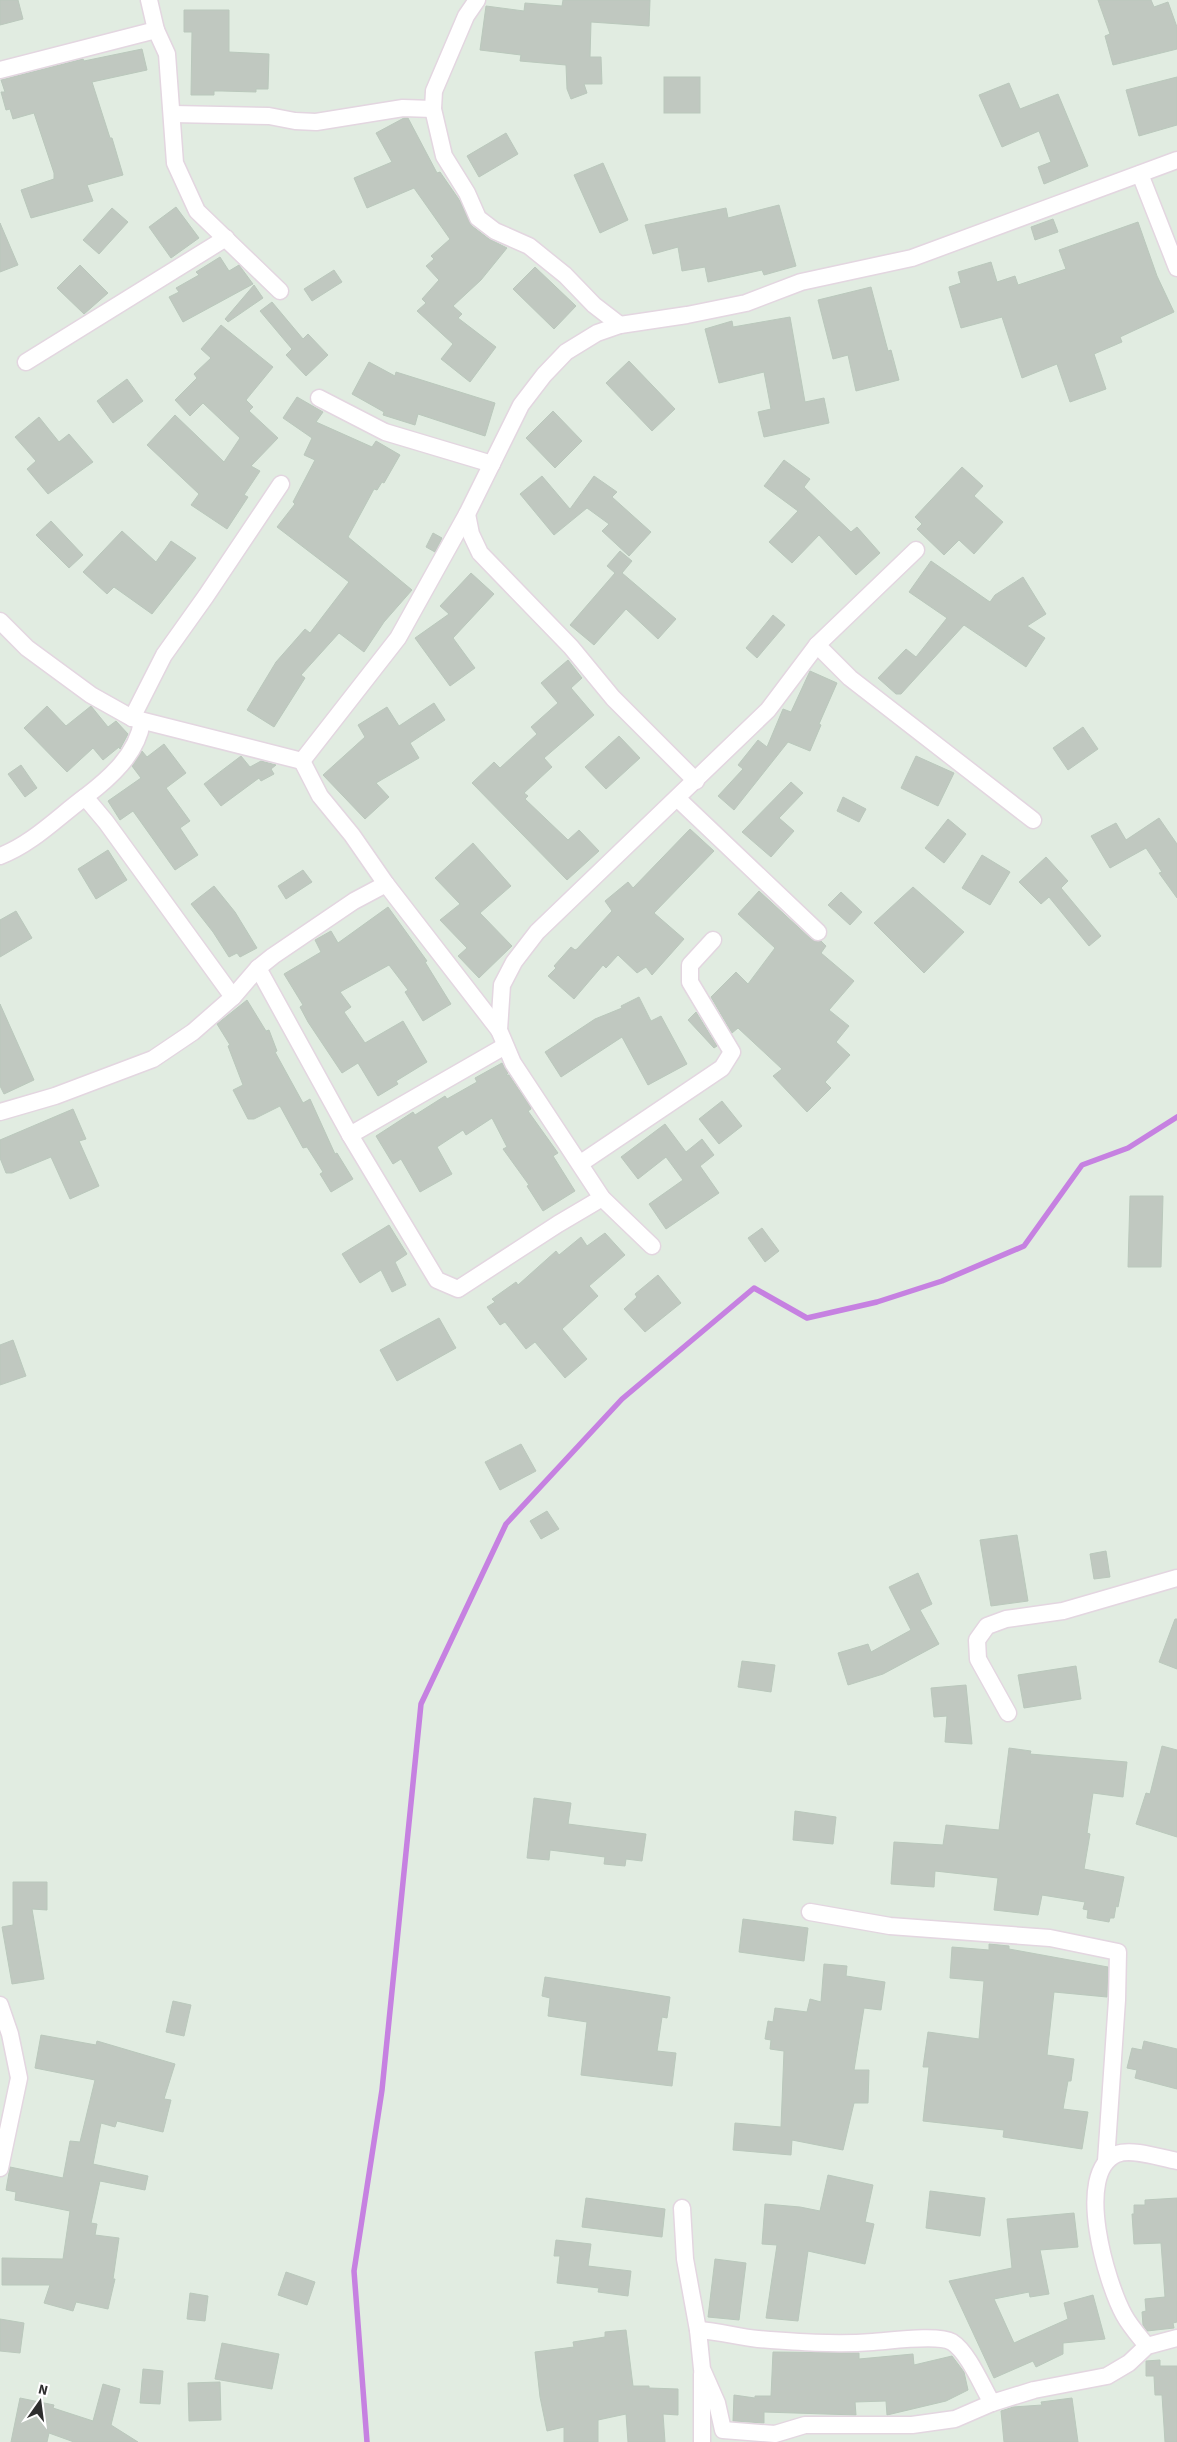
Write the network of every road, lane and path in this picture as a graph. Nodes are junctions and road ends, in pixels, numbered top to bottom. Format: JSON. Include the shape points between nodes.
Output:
{"nodes":[{"id":1,"x":149,"y":0,"type":"edge"},
{"id":2,"x":477,"y":0,"type":"edge"},
{"id":3,"x":156,"y":30,"type":"junction"},
{"id":4,"x":0,"y":70,"type":"edge"},
{"id":5,"x":433,"y":109,"type":"junction"},
{"id":6,"x":172,"y":114,"type":"junction"},
{"id":7,"x":1177,"y":160,"type":"edge"},
{"id":8,"x":1140,"y":174,"type":"junction"},
{"id":9,"x":226,"y":238,"type":"junction"},
{"id":10,"x":1177,"y":268,"type":"edge"},
{"id":11,"x":280,"y":291,"type":"dead end"},
{"id":12,"x":620,"y":325,"type":"junction"},
{"id":13,"x":26,"y":362,"type":"dead end"},
{"id":14,"x":319,"y":398,"type":"dead end"},
{"id":15,"x":492,"y":464,"type":"junction"},
{"id":16,"x":281,"y":484,"type":"dead end"},
{"id":17,"x":467,"y":514,"type":"junction"},
{"id":18,"x":916,"y":550,"type":"dead end"},
{"id":19,"x":0,"y":621,"type":"edge"},
{"id":20,"x":817,"y":645,"type":"junction"},
{"id":21,"x":137,"y":720,"type":"junction"},
{"id":22,"x":302,"y":761,"type":"junction"},
{"id":23,"x":696,"y":781,"type":"junction"},
{"id":24,"x":85,"y":797,"type":"junction"},
{"id":25,"x":678,"y":799,"type":"junction"},
{"id":26,"x":1033,"y":820,"type":"dead end"},
{"id":27,"x":0,"y":856,"type":"edge"},
{"id":28,"x":386,"y":884,"type":"junction"},
{"id":29,"x":818,"y":932,"type":"dead end"},
{"id":30,"x":713,"y":940,"type":"dead end"},
{"id":31,"x":258,"y":968,"type":"junction"},
{"id":32,"x":234,"y":997,"type":"junction"},
{"id":33,"x":502,"y":1038,"type":"junction"},
{"id":34,"x":0,"y":1112,"type":"edge"},
{"id":35,"x":350,"y":1135,"type":"junction"},
{"id":36,"x":581,"y":1164,"type":"junction"},
{"id":37,"x":602,"y":1198,"type":"junction"},
{"id":38,"x":652,"y":1246,"type":"dead end"},
{"id":39,"x":1177,"y":1578,"type":"edge"},
{"id":40,"x":1008,"y":1713,"type":"dead end"},
{"id":41,"x":810,"y":1912,"type":"dead end"},
{"id":42,"x":0,"y":2005,"type":"edge"},
{"id":43,"x":1106,"y":2161,"type":"junction"},
{"id":44,"x":1177,"y":2161,"type":"edge"},
{"id":45,"x":0,"y":2168,"type":"edge"},
{"id":46,"x":682,"y":2208,"type":"dead end"},
{"id":47,"x":698,"y":2330,"type":"junction"},
{"id":48,"x":1177,"y":2338,"type":"edge"},
{"id":49,"x":1147,"y":2346,"type":"junction"},
{"id":50,"x":702,"y":2370,"type":"junction"},
{"id":51,"x":992,"y":2403,"type":"junction"},
{"id":52,"x":702,"y":2442,"type":"edge"}],
"edges":[{"from":1,"to":3,"type":"street"},
{"from":2,"to":5,"type":"street","via":[[466,16],[434,91]]},
{"from":3,"to":4,"type":"street"},
{"from":3,"to":6,"type":"street","via":[[167,54]]},
{"from":5,"to":6,"type":"street","via":[[403,108],[316,122],[269,116]]},
{"from":5,"to":12,"type":"street","via":[[444,156],[478,218],[495,231],[529,246]]},
{"from":6,"to":9,"type":"street","via":[[175,163],[198,210]]},
{"from":7,"to":8,"type":"street"},
{"from":8,"to":10,"type":"street"},
{"from":8,"to":12,"type":"street","via":[[912,258],[801,282],[746,303]]},
{"from":9,"to":11,"type":"street"},
{"from":9,"to":13,"type":"street"},
{"from":12,"to":15,"type":"street","via":[[597,333],[566,352],[544,375],[521,405]]},
{"from":14,"to":15,"type":"street","via":[[384,432]]},
{"from":15,"to":17,"type":"street"},
{"from":16,"to":21,"type":"street","via":[[164,655]]},
{"from":17,"to":22,"type":"street","via":[[398,638]]},
{"from":17,"to":23,"type":"street","via":[[471,534],[480,553],[571,647],[613,698]]},
{"from":18,"to":20,"type":"street"},
{"from":19,"to":21,"type":"street","via":[[27,648],[91,695]]},
{"from":20,"to":23,"type":"street","via":[[768,710]]},
{"from":20,"to":26,"type":"street","via":[[850,678]]},
{"from":21,"to":22,"type":"street"},
{"from":21,"to":24,"type":"street","via":[[137,741],[130,752],[109,779]]},
{"from":22,"to":28,"type":"street","via":[[320,796]]},
{"from":23,"to":25,"type":"street"},
{"from":24,"to":27,"type":"street","via":[[44,829]]},
{"from":24,"to":32,"type":"street"},
{"from":25,"to":29,"type":"street"},
{"from":25,"to":33,"type":"street","via":[[537,932],[514,962],[502,985]]},
{"from":28,"to":31,"type":"street","via":[[323,921]]},
{"from":28,"to":33,"type":"street"},
{"from":30,"to":36,"type":"street","via":[[690,965],[690,982],[732,1052],[722,1068]]},
{"from":31,"to":32,"type":"street"},
{"from":31,"to":35,"type":"street"},
{"from":32,"to":34,"type":"street","via":[[193,1032],[153,1059],[55,1096]]},
{"from":33,"to":35,"type":"street"},
{"from":33,"to":36,"type":"street","via":[[513,1063]]},
{"from":35,"to":37,"type":"street","via":[[437,1280],[458,1289]]},
{"from":36,"to":37,"type":"street"},
{"from":37,"to":38,"type":"street"},
{"from":39,"to":40,"type":"street","via":[[1063,1610],[1006,1619],[987,1626],[976,1640],[978,1659]]},
{"from":41,"to":43,"type":"street","via":[[890,1926],[1050,1938],[1118,1952]]},
{"from":42,"to":45,"type":"street","via":[[19,2078]]},
{"from":43,"to":44,"type":"street","via":[[1118,2153],[1143,2153]]},
{"from":43,"to":49,"type":"street","via":[[1098,2179],[1094,2219],[1104,2266],[1124,2315]]},
{"from":46,"to":47,"type":"street","via":[[685,2259]]},
{"from":47,"to":50,"type":"street"},
{"from":47,"to":51,"type":"street","via":[[818,2342],[926,2338],[951,2342],[963,2352]]},
{"from":48,"to":49,"type":"street"},
{"from":49,"to":51,"type":"street","via":[[1129,2364],[1107,2376],[1034,2390]]},
{"from":50,"to":51,"type":"street","via":[[717,2403],[723,2430],[775,2434],[805,2425],[912,2425],[955,2419]]},
{"from":50,"to":52,"type":"street"}]}
